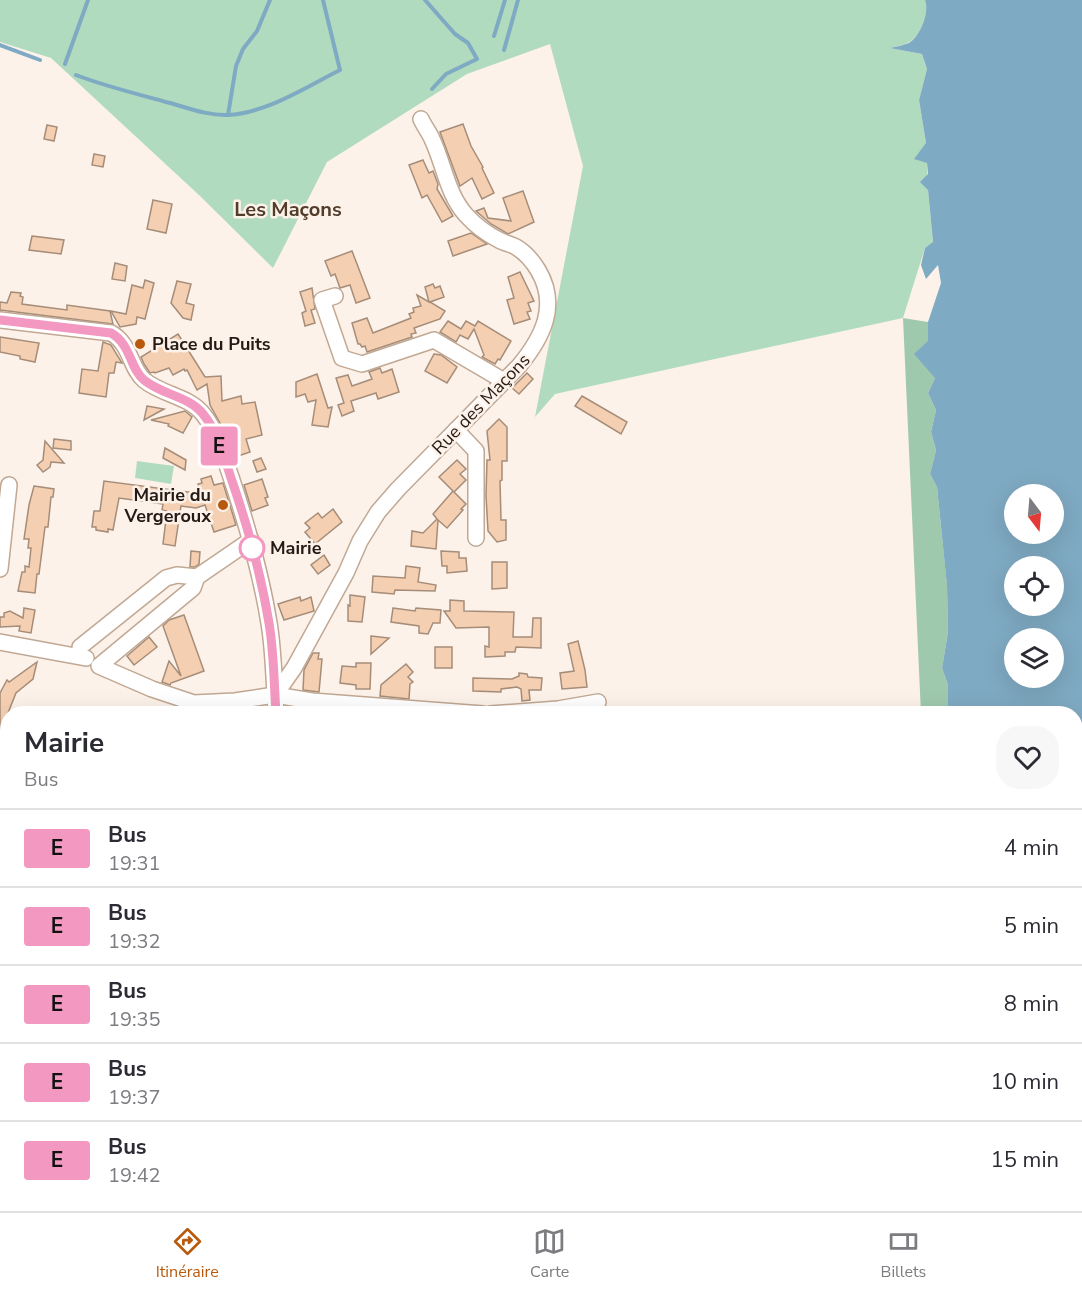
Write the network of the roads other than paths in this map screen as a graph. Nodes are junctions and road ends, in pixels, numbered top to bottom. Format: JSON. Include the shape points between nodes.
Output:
{"nodes":[{"id":1,"x":421,"y":119,"type":"dead end"},
{"id":2,"x":335,"y":296,"type":"dead end"},
{"id":3,"x":0,"y":320,"type":"edge"},
{"id":4,"x":504,"y":381,"type":"junction"},
{"id":5,"x":456,"y":430,"type":"junction"},
{"id":6,"x":9,"y":485,"type":"dead end"},
{"id":7,"x":476,"y":538,"type":"dead end"},
{"id":8,"x":250,"y":540,"type":"junction"},
{"id":9,"x":0,"y":569,"type":"edge"},
{"id":10,"x":197,"y":577,"type":"junction"},
{"id":11,"x":0,"y":642,"type":"edge"},
{"id":12,"x":88,"y":657,"type":"junction"},
{"id":13,"x":275,"y":695,"type":"junction"},
{"id":14,"x":598,"y":702,"type":"dead end"},
{"id":15,"x":276,"y":706,"type":"edge"},
{"id":16,"x":336,"y":706,"type":"edge"},
{"id":17,"x":575,"y":706,"type":"edge"}],
"edges":[{"from":1,"to":4,"type":"street","name":"Rue des Maçons","via":[[457,203],[478,226],[531,258],[549,297],[544,326],[534,349]]},
{"from":2,"to":4,"type":"street","via":[[322,300],[342,358],[362,364],[434,340]]},
{"from":3,"to":8,"type":"street","via":[[111,333],[120,338],[143,380],[195,406],[203,414],[227,466]]},
{"from":4,"to":5,"type":"street","name":"Rue des Maçons"},
{"from":5,"to":7,"type":"street","via":[[476,451]]},
{"from":5,"to":13,"type":"street","name":"Rue des Maçons","via":[[378,512],[294,668]]},
{"from":6,"to":9,"type":"street"},
{"from":8,"to":10,"type":"street"},
{"from":8,"to":13,"type":"street","via":[[269,625]]},
{"from":10,"to":12,"type":"street","via":[[193,588]]},
{"from":10,"to":12,"type":"street","via":[[166,578]]},
{"from":11,"to":12,"type":"street"},
{"from":12,"to":13,"type":"street","via":[[152,689],[194,703]]},
{"from":13,"to":15,"type":"street"},
{"from":13,"to":16,"type":"street"},
{"from":14,"to":17,"type":"street"}]}
